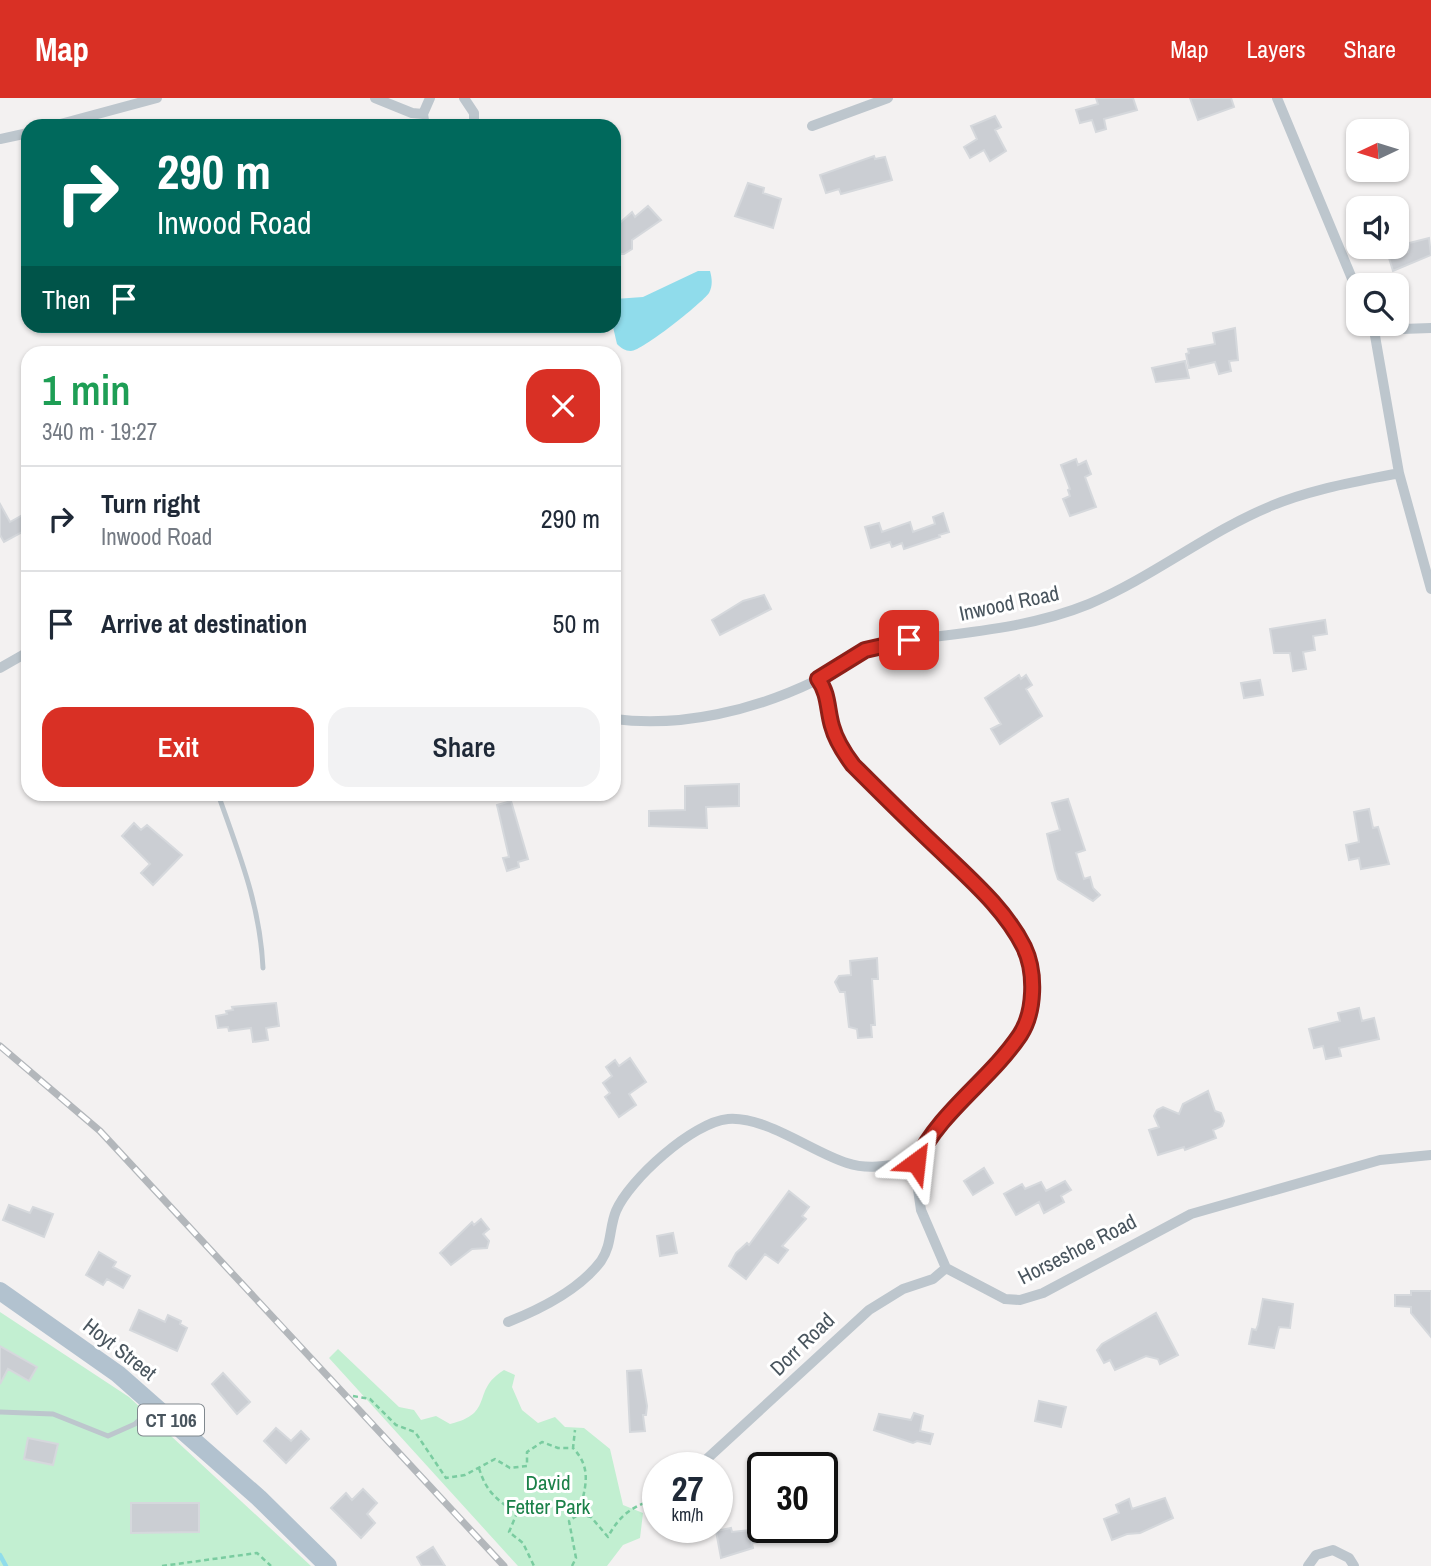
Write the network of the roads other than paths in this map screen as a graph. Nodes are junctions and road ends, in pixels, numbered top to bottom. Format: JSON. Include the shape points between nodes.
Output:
{"nodes":[{"id":1,"x":157,"y":98,"type":"edge"},
{"id":2,"x":375,"y":98,"type":"edge"},
{"id":3,"x":430,"y":98,"type":"edge"},
{"id":4,"x":464,"y":98,"type":"edge"},
{"id":5,"x":888,"y":98,"type":"edge"},
{"id":6,"x":1276,"y":98,"type":"edge"},
{"id":7,"x":79,"y":119,"type":"edge"},
{"id":8,"x":422,"y":119,"type":"edge"},
{"id":9,"x":424,"y":119,"type":"edge"},
{"id":10,"x":474,"y":119,"type":"edge"},
{"id":11,"x":812,"y":126,"type":"dead end"},
{"id":12,"x":21,"y":134,"type":"edge"},
{"id":13,"x":0,"y":139,"type":"edge"},
{"id":14,"x":1350,"y":273,"type":"edge"},
{"id":15,"x":1409,"y":328,"type":"edge"},
{"id":16,"x":1431,"y":328,"type":"edge"},
{"id":17,"x":1374,"y":336,"type":"edge"},
{"id":18,"x":1399,"y":473,"type":"junction"},
{"id":19,"x":1431,"y":589,"type":"edge"},
{"id":20,"x":21,"y":656,"type":"edge"},
{"id":21,"x":0,"y":668,"type":"edge"},
{"id":22,"x":818,"y":679,"type":"junction"},
{"id":23,"x":621,"y":719,"type":"edge"},
{"id":24,"x":220,"y":801,"type":"edge"},
{"id":25,"x":263,"y":968,"type":"dead end"},
{"id":26,"x":1431,"y":1155,"type":"edge"},
{"id":27,"x":916,"y":1162,"type":"junction"},
{"id":28,"x":946,"y":1268,"type":"junction"},
{"id":29,"x":0,"y":1291,"type":"edge"},
{"id":30,"x":508,"y":1322,"type":"dead end"},
{"id":31,"x":154,"y":1405,"type":"junction"},
{"id":32,"x":0,"y":1412,"type":"edge"},
{"id":33,"x":714,"y":1452,"type":"edge"},
{"id":34,"x":328,"y":1566,"type":"edge"},
{"id":35,"x":1308,"y":1566,"type":"edge"},
{"id":36,"x":1354,"y":1566,"type":"edge"}],
"edges":[{"from":1,"to":7,"type":"street"},
{"from":2,"to":8,"type":"street"},
{"from":3,"to":9,"type":"street"},
{"from":4,"to":10,"type":"street"},
{"from":5,"to":11,"type":"street"},
{"from":6,"to":14,"type":"street"},
{"from":12,"to":13,"type":"street"},
{"from":15,"to":16,"type":"street"},
{"from":17,"to":18,"type":"street"},
{"from":18,"to":19,"type":"street"},
{"from":18,"to":22,"type":"street","name":"Inwood Road","via":[[1269,506],[1144,578],[1070,611],[989,630],[881,644]]},
{"from":20,"to":21,"type":"street"},
{"from":22,"to":23,"type":"street","name":"Inwood Road","via":[[755,705],[718,713]]},
{"from":22,"to":27,"type":"street","via":[[826,690],[839,746],[853,765],[994,904],[1030,964],[1029,1017],[1020,1034],[948,1112]]},
{"from":24,"to":25,"type":"lane","via":[[252,890],[261,928]]},
{"from":26,"to":28,"type":"street","name":"Horseshoe Road","via":[[1380,1160],[1191,1214],[1042,1293],[1020,1300],[989,1293]]},
{"from":27,"to":28,"type":"street","via":[[920,1210]]},
{"from":27,"to":30,"type":"street","via":[[858,1166],[760,1125],[729,1119],[715,1122],[658,1160],[632,1185],[615,1213],[609,1249],[599,1263],[572,1287],[530,1314]]},
{"from":28,"to":33,"type":"street","name":"Dorr Road","via":[[869,1310]]},
{"from":29,"to":31,"type":"main road","name":"Hoyt Street","number":"CT 106"},
{"from":31,"to":32,"type":"lane","via":[[135,1424],[108,1436],[53,1414]]},
{"from":31,"to":34,"type":"main road","name":"Hoyt Street","number":"CT 106"},
{"from":35,"to":36,"type":"street","via":[[1316,1555],[1333,1550]]}]}
